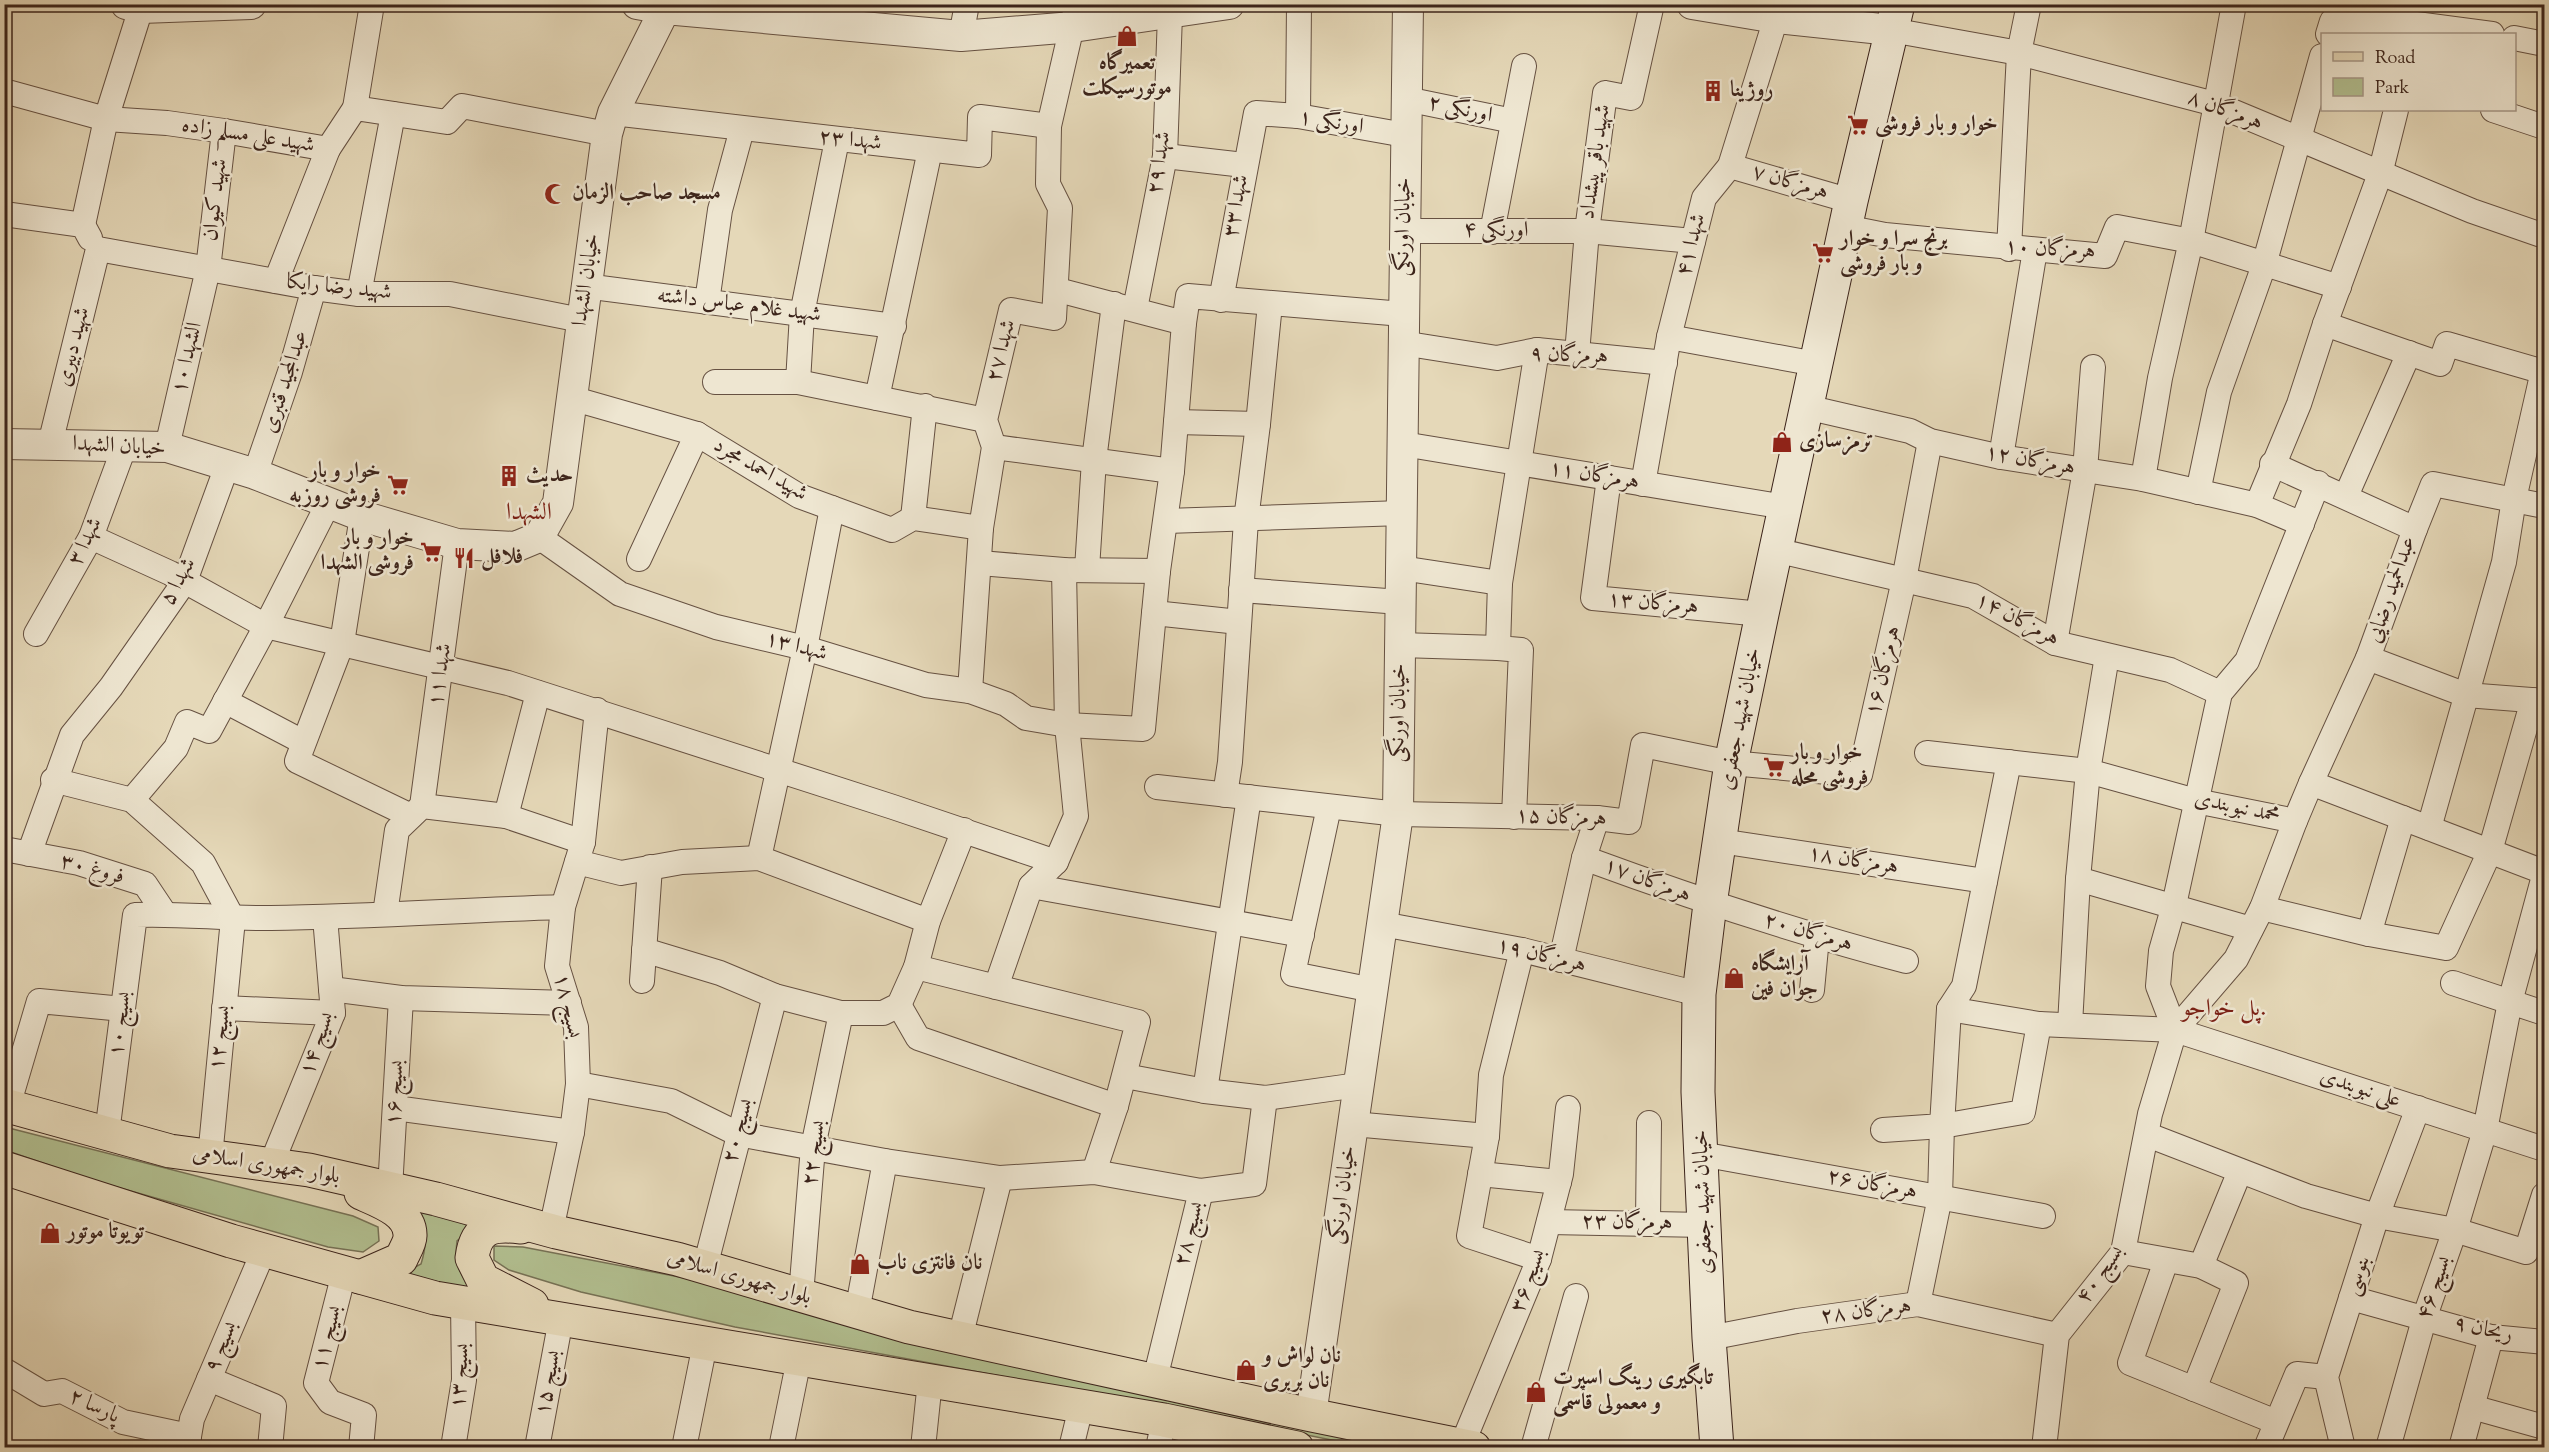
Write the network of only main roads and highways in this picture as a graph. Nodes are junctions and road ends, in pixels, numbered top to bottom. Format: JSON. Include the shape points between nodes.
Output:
{"nodes":[{"id":1,"x":1895,"y":17,"type":"edge"},
{"id":2,"x":6,"y":1105,"type":"edge"},
{"id":3,"x":4,"y":1168,"type":"edge"},
{"id":4,"x":309,"y":1170,"type":"junction"},
{"id":5,"x":553,"y":1231,"type":"junction"},
{"id":6,"x":352,"y":1275,"type":"junction"},
{"id":7,"x":561,"y":1319,"type":"junction"},
{"id":8,"x":1161,"y":1434,"type":"edge"},
{"id":9,"x":1256,"y":1443,"type":"edge"},
{"id":10,"x":1468,"y":1447,"type":"edge"},
{"id":11,"x":1297,"y":1448,"type":"edge"},
{"id":12,"x":1717,"y":1448,"type":"edge"}],
"edges":[{"from":1,"to":12,"type":"main road","name":"خیابان شهید جعفری","via":[[1775,550],[1731,763],[1710,904],[1699,994],[1701,1154]]},
{"from":2,"to":4,"type":"main road","name":"بلوار جمهوری اسلامی","via":[[170,1151]]},
{"from":3,"to":6,"type":"main road"},
{"from":4,"to":5,"type":"main road","name":"بلوار جمهوری اسلامی"},
{"from":4,"to":6,"type":"main road","via":[[386,1204],[406,1219],[410,1236],[401,1259]]},
{"from":5,"to":7,"type":"main road","via":[[498,1224],[479,1235],[472,1258],[483,1280]]},
{"from":5,"to":10,"type":"main road","name":"بلوار جمهوری اسلامی","via":[[705,1267],[960,1338]]},
{"from":6,"to":7,"type":"main road","via":[[463,1303]]},
{"from":7,"to":8,"type":"main road","via":[[1081,1407]]},
{"from":8,"to":9,"type":"main road"},
{"from":9,"to":11,"type":"main road"}]}
